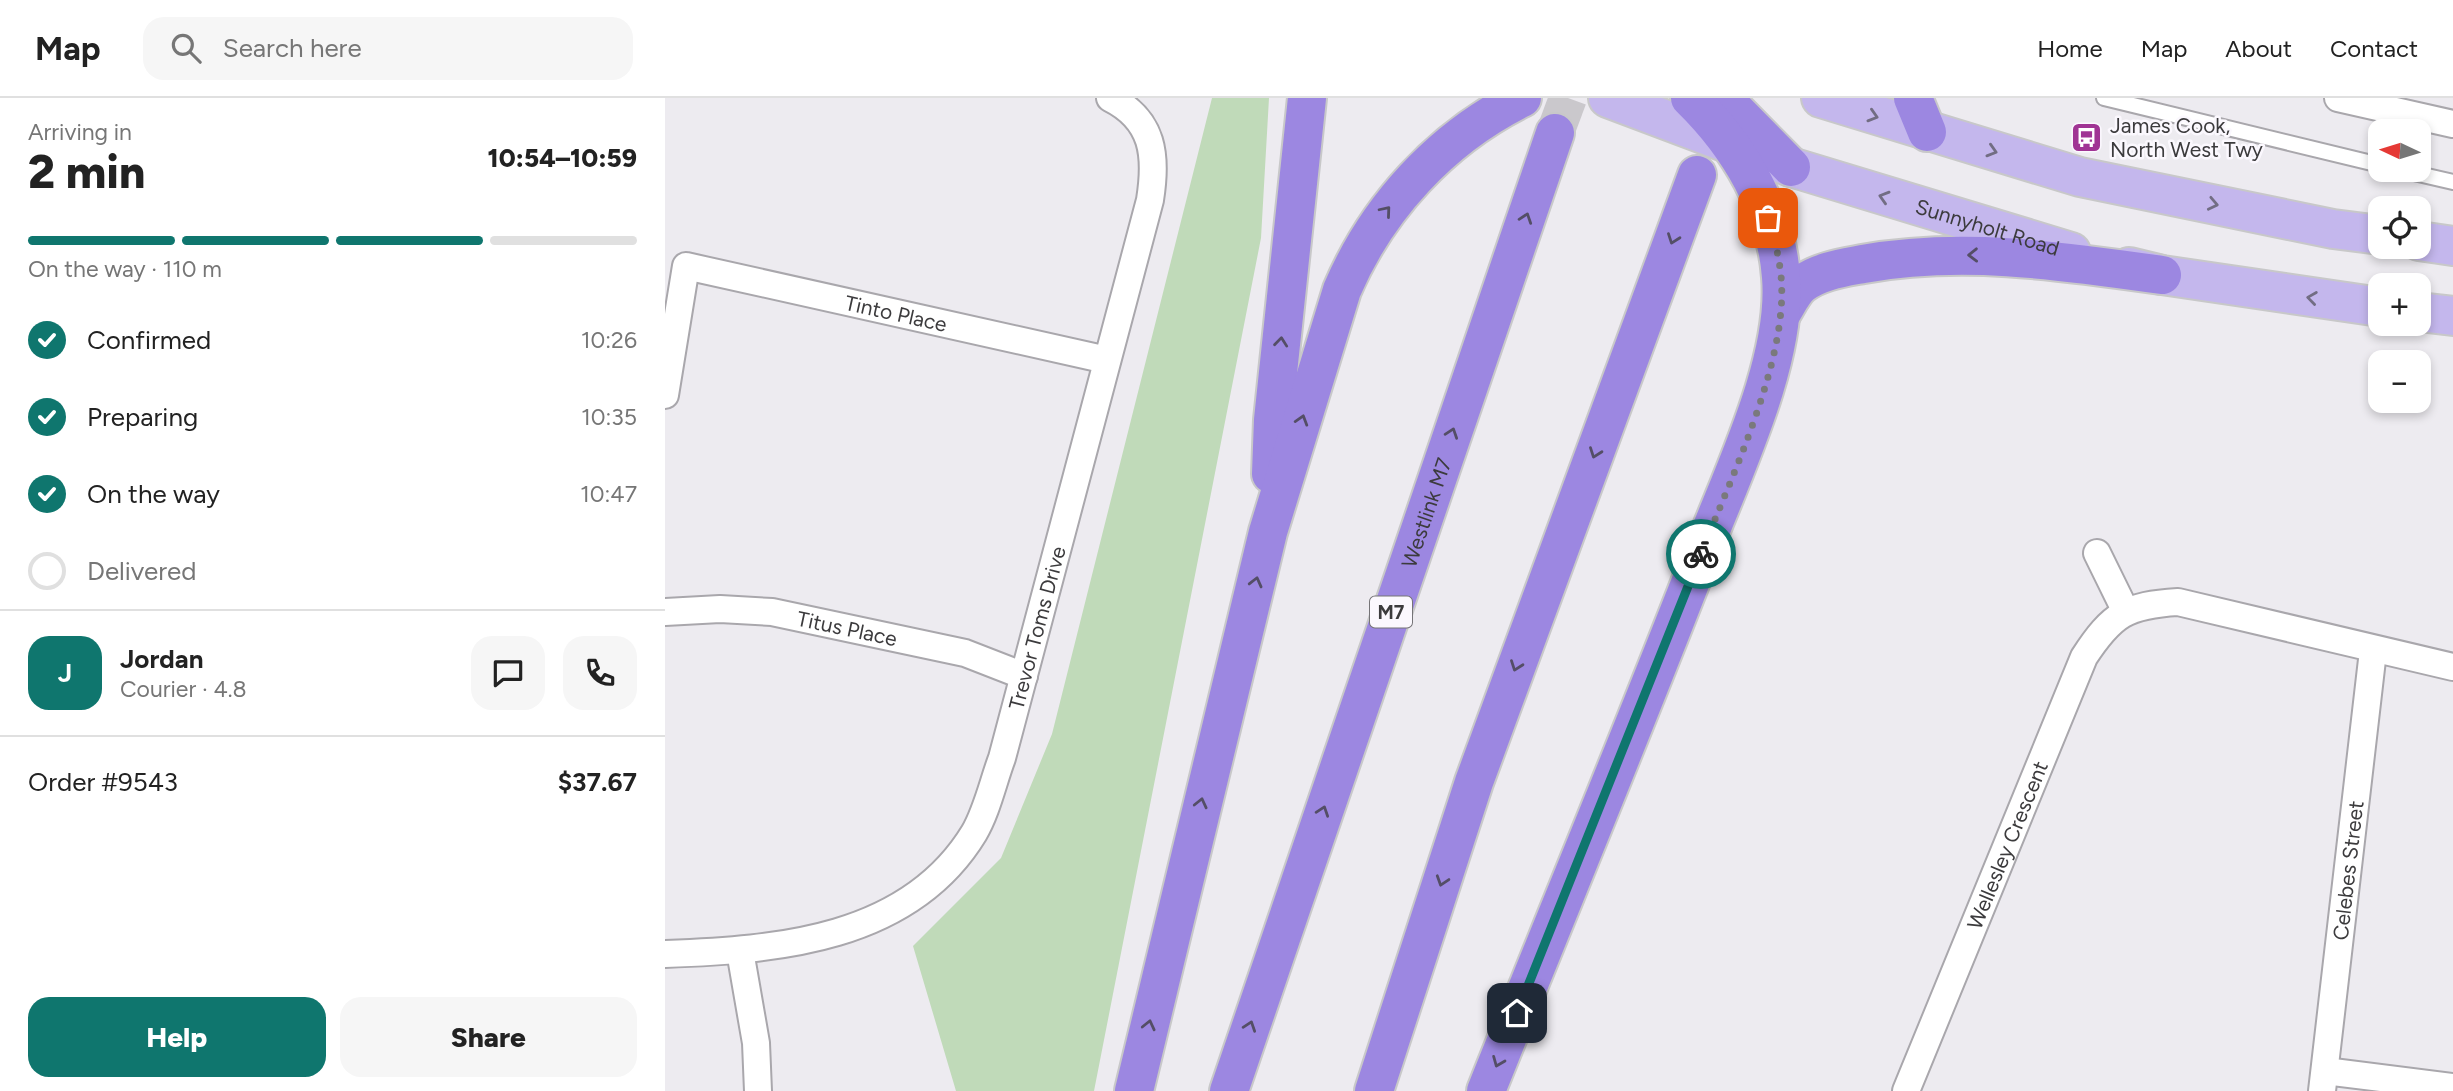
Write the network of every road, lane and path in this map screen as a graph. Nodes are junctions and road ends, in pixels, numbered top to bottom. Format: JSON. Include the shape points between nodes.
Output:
{"nodes":[{"id":1,"x":1110,"y":98,"type":"edge"},
{"id":2,"x":1307,"y":98,"type":"edge"},
{"id":3,"x":1522,"y":98,"type":"edge"},
{"id":4,"x":1608,"y":98,"type":"edge"},
{"id":5,"x":1690,"y":98,"type":"edge"},
{"id":6,"x":1723,"y":98,"type":"edge"},
{"id":7,"x":1821,"y":98,"type":"edge"},
{"id":8,"x":2104,"y":98,"type":"edge"},
{"id":9,"x":2338,"y":98,"type":"edge"},
{"id":10,"x":1920,"y":115,"type":"edge"},
{"id":11,"x":2453,"y":124,"type":"edge"},
{"id":12,"x":1555,"y":133,"type":"tunnel mouth"},
{"id":13,"x":1733,"y":146,"type":"junction"},
{"id":14,"x":2368,"y":162,"type":"edge"},
{"id":15,"x":1791,"y":167,"type":"junction"},
{"id":16,"x":1697,"y":175,"type":"dead end"},
{"id":17,"x":2431,"y":177,"type":"edge"},
{"id":18,"x":2453,"y":182,"type":"edge"},
{"id":19,"x":2368,"y":233,"type":"edge"},
{"id":20,"x":2431,"y":243,"type":"edge"},
{"id":21,"x":2453,"y":246,"type":"edge"},
{"id":22,"x":2162,"y":275,"type":"junction"},
{"id":23,"x":2368,"y":305,"type":"edge"},
{"id":24,"x":2431,"y":313,"type":"edge"},
{"id":25,"x":1781,"y":314,"type":"junction"},
{"id":26,"x":2453,"y":316,"type":"edge"},
{"id":27,"x":1107,"y":360,"type":"junction"},
{"id":28,"x":665,"y":395,"type":"edge"},
{"id":29,"x":1268,"y":532,"type":"junction"},
{"id":30,"x":2097,"y":553,"type":"dead end"},
{"id":31,"x":2125,"y":610,"type":"junction"},
{"id":32,"x":665,"y":612,"type":"edge"},
{"id":33,"x":2373,"y":651,"type":"junction"},
{"id":34,"x":2453,"y":667,"type":"edge"},
{"id":35,"x":1024,"y":676,"type":"junction"},
{"id":36,"x":740,"y":951,"type":"junction"},
{"id":37,"x":665,"y":954,"type":"edge"},
{"id":38,"x":2324,"y":1081,"type":"edge"},
{"id":39,"x":2453,"y":1087,"type":"edge"},
{"id":40,"x":758,"y":1091,"type":"edge"},
{"id":41,"x":1134,"y":1091,"type":"edge"},
{"id":42,"x":1229,"y":1091,"type":"edge"},
{"id":43,"x":1374,"y":1091,"type":"edge"},
{"id":44,"x":1486,"y":1091,"type":"edge"},
{"id":45,"x":1906,"y":1091,"type":"edge"}],
"edges":[{"from":1,"to":27,"type":"street","name":"Trevor Toms Drive","via":[[1130,108],[1147,134],[1155,166]]},
{"from":29,"to":2,"type":"highway","one_way":true,"via":[[1273,420]]},
{"from":29,"to":3,"type":"highway","one_way":true,"via":[[1356,257],[1381,216],[1421,171],[1494,112]]},
{"from":4,"to":13,"type":"main road","name":"Sunnyholt Road"},
{"from":5,"to":13,"type":"highway"},
{"from":6,"to":15,"type":"highway"},
{"from":7,"to":10,"type":"main road","one_way":true},
{"from":8,"to":14,"type":"lane"},
{"from":9,"to":11,"type":"street"},
{"from":10,"to":19,"type":"main road","one_way":true,"via":[[2080,177]]},
{"from":42,"to":12,"type":"highway","name":"Westlink M7","number":"M7","one_way":true},
{"from":13,"to":15,"type":"main road","name":"Sunnyholt Road"},
{"from":13,"to":25,"type":"highway","via":[[1761,195],[1775,242]]},
{"from":22,"to":15,"type":"main road","name":"Sunnyholt Road","one_way":true,"via":[[2035,243]]},
{"from":16,"to":43,"type":"highway","one_way":true,"via":[[1474,782]]},
{"from":17,"to":18,"type":"lane"},
{"from":20,"to":21,"type":"main road"},
{"from":23,"to":22,"type":"main road","name":"Sunnyholt Road","one_way":true},
{"from":22,"to":25,"type":"highway","one_way":true,"via":[[1980,254],[1895,258],[1814,276],[1799,286]]},
{"from":24,"to":26,"type":"main road"},
{"from":25,"to":44,"type":"highway","one_way":true,"via":[[1748,432]]},
{"from":27,"to":28,"type":"street","name":"Tinto Place","via":[[686,266]]},
{"from":27,"to":35,"type":"street","name":"Trevor Toms Drive"},
{"from":41,"to":29,"type":"highway","one_way":true},
{"from":30,"to":31,"type":"street"},
{"from":31,"to":33,"type":"street","via":[[2178,602]]},
{"from":31,"to":45,"type":"street","name":"Wellesley Crescent","via":[[2103,628],[2084,657]]},
{"from":32,"to":35,"type":"street","name":"Titus Place","via":[[772,612],[965,653]]},
{"from":33,"to":34,"type":"street"},
{"from":33,"to":38,"type":"street","name":"Celebes Street"},
{"from":35,"to":36,"type":"street","name":"Trevor Toms Drive","via":[[1003,758],[974,832],[946,868],[904,906],[829,937]]},
{"from":36,"to":37,"type":"street","name":"Trevor Toms Drive"},
{"from":36,"to":40,"type":"street","via":[[756,1043]]},
{"from":38,"to":39,"type":"street"}]}
